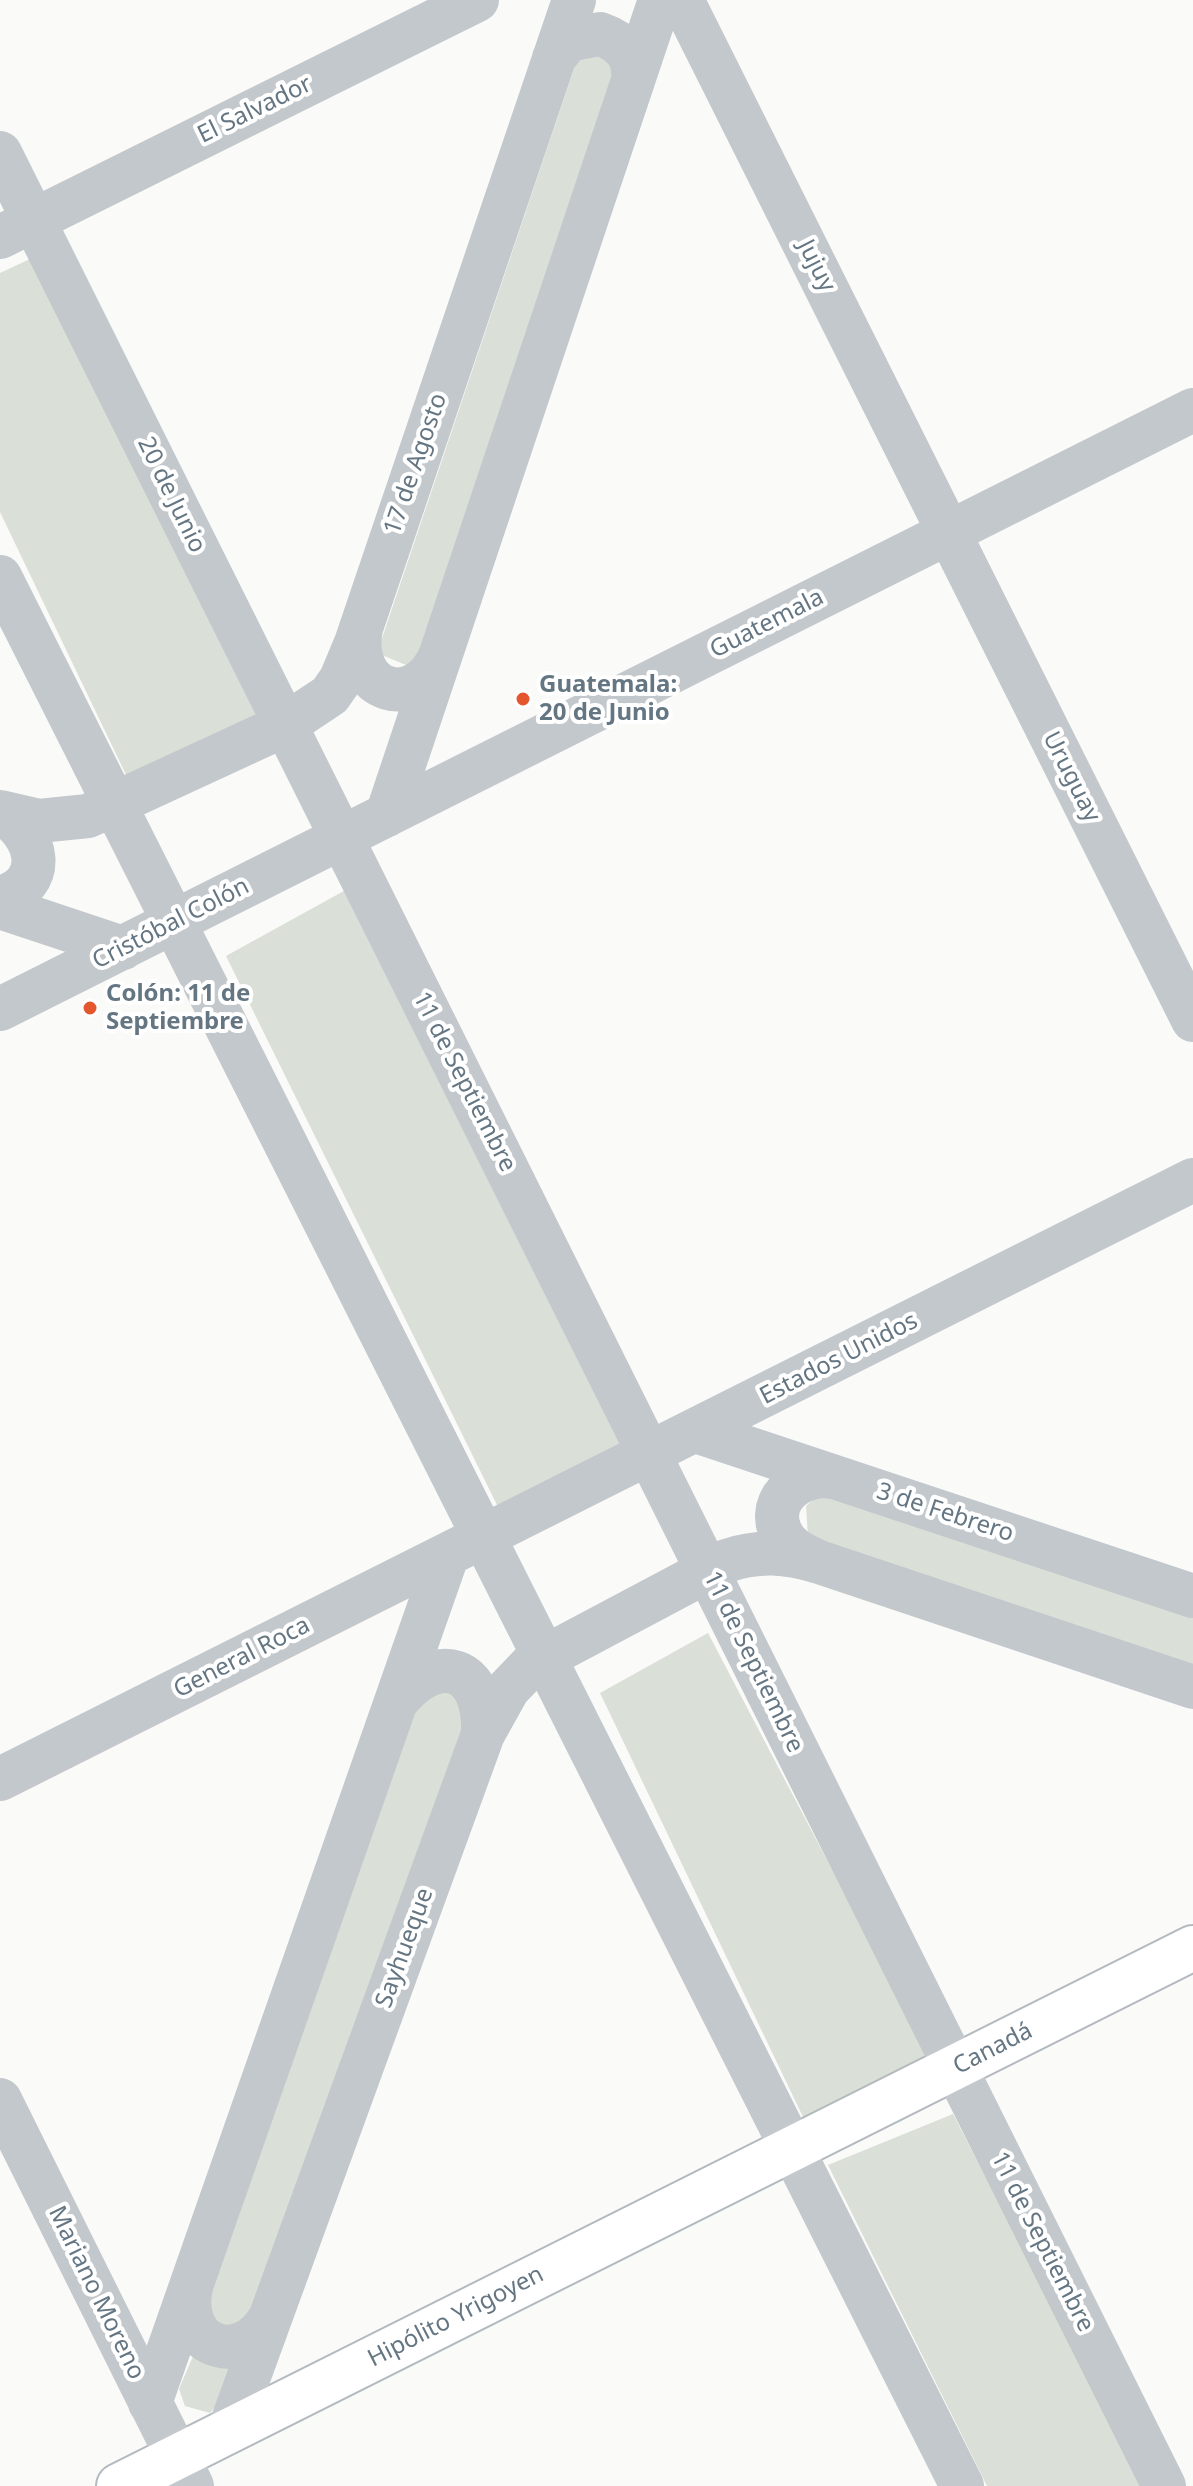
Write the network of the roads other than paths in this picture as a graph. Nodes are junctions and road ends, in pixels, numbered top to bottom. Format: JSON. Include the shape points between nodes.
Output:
{"nodes":[{"id":1,"x":477,"y":0,"type":"edge"},
{"id":2,"x":574,"y":0,"type":"edge"},
{"id":3,"x":660,"y":0,"type":"edge"},
{"id":4,"x":682,"y":0,"type":"edge"},
{"id":5,"x":554,"y":58,"type":"junction"},
{"id":6,"x":633,"y":80,"type":"junction"},
{"id":7,"x":0,"y":153,"type":"edge"},
{"id":8,"x":17,"y":229,"type":"edge"},
{"id":9,"x":1193,"y":410,"type":"edge"},
{"id":10,"x":949,"y":533,"type":"junction"},
{"id":11,"x":0,"y":577,"type":"edge"},
{"id":12,"x":361,"y":626,"type":"junction"},
{"id":13,"x":441,"y":654,"type":"junction"},
{"id":14,"x":285,"y":725,"type":"junction"},
{"id":15,"x":115,"y":805,"type":"junction"},
{"id":16,"x":0,"y":812,"type":"edge"},
{"id":17,"x":387,"y":815,"type":"junction"},
{"id":18,"x":342,"y":838,"type":"junction"},
{"id":19,"x":0,"y":898,"type":"edge"},
{"id":20,"x":0,"y":907,"type":"edge"},
{"id":21,"x":174,"y":922,"type":"junction"},
{"id":22,"x":123,"y":948,"type":"junction"},
{"id":23,"x":0,"y":1009,"type":"edge"},
{"id":24,"x":1193,"y":1020,"type":"edge"},
{"id":25,"x":1193,"y":1180,"type":"edge"},
{"id":26,"x":696,"y":1431,"type":"junction"},
{"id":27,"x":649,"y":1454,"type":"junction"},
{"id":28,"x":839,"y":1478,"type":"junction"},
{"id":29,"x":466,"y":1546,"type":"junction"},
{"id":30,"x":819,"y":1562,"type":"junction"},
{"id":31,"x":707,"y":1570,"type":"junction"},
{"id":32,"x":1193,"y":1596,"type":"edge"},
{"id":33,"x":545,"y":1657,"type":"junction"},
{"id":34,"x":1193,"y":1687,"type":"edge"},
{"id":35,"x":396,"y":1702,"type":"junction"},
{"id":36,"x":483,"y":1734,"type":"junction"},
{"id":37,"x":0,"y":1779,"type":"edge"},
{"id":38,"x":1193,"y":1948,"type":"edge"},
{"id":39,"x":955,"y":2068,"type":"junction"},
{"id":40,"x":0,"y":2100,"type":"edge"},
{"id":41,"x":792,"y":2149,"type":"junction"},
{"id":42,"x":192,"y":2285,"type":"junction"},
{"id":43,"x":270,"y":2318,"type":"junction"},
{"id":44,"x":150,"y":2403,"type":"junction"},
{"id":45,"x":229,"y":2431,"type":"junction"},
{"id":46,"x":184,"y":2471,"type":"edge"},
{"id":47,"x":119,"y":2486,"type":"edge"},
{"id":48,"x":962,"y":2486,"type":"edge"},
{"id":49,"x":1164,"y":2486,"type":"edge"}],
"edges":[{"from":1,"to":8,"type":"street","name":"El Salvador"},
{"from":2,"to":5,"type":"street","name":"17 de Agosto"},
{"from":3,"to":6,"type":"street"},
{"from":4,"to":10,"type":"street","name":"Jujuy"},
{"from":5,"to":6,"type":"street","via":[[568,40],[600,34],[624,48],[633,63]]},
{"from":5,"to":12,"type":"street","name":"17 de Agosto"},
{"from":6,"to":13,"type":"street"},
{"from":7,"to":8,"type":"street","name":"20 de Junio"},
{"from":8,"to":14,"type":"street","name":"20 de Junio"},
{"from":9,"to":10,"type":"street","name":"Guatemala"},
{"from":10,"to":17,"type":"street","name":"Guatemala"},
{"from":10,"to":24,"type":"street","name":"Uruguay"},
{"from":11,"to":15,"type":"street"},
{"from":12,"to":13,"type":"street","via":[[357,649],[363,669],[388,687],[416,686],[430,675]]},
{"from":12,"to":14,"type":"street","name":"17 de Agosto","via":[[330,695]]},
{"from":13,"to":17,"type":"street"},
{"from":14,"to":15,"type":"street","name":"17 de Agosto"},
{"from":14,"to":18,"type":"street","name":"20 de Junio"},
{"from":15,"to":16,"type":"street","name":"17 de Agosto","via":[[56,822]]},
{"from":15,"to":21,"type":"street"},
{"from":16,"to":19,"type":"street","via":[[25,831],[33,858],[22,886]]},
{"from":17,"to":18,"type":"street","name":"Guatemala"},
{"from":18,"to":21,"type":"street","name":"Cristóbal Colón"},
{"from":18,"to":27,"type":"street","name":"11 de Septiembre"},
{"from":20,"to":22,"type":"street"},
{"from":21,"to":22,"type":"street","name":"Cristóbal Colón"},
{"from":21,"to":29,"type":"street"},
{"from":22,"to":23,"type":"street","name":"Cristóbal Colón"},
{"from":25,"to":26,"type":"street","name":"Estados Unidos"},
{"from":26,"to":27,"type":"street","name":"Estados Unidos"},
{"from":26,"to":28,"type":"street","name":"3 de Febrero"},
{"from":27,"to":29,"type":"street","name":"Estados Unidos"},
{"from":27,"to":31,"type":"street","name":"11 de Septiembre"},
{"from":28,"to":30,"type":"street","via":[[799,1480],[781,1506],[779,1524],[786,1541]]},
{"from":28,"to":32,"type":"street","name":"3 de Febrero"},
{"from":29,"to":33,"type":"street"},
{"from":29,"to":35,"type":"street"},
{"from":29,"to":37,"type":"street","name":"General Roca"},
{"from":30,"to":31,"type":"street","via":[[760,1552]]},
{"from":30,"to":34,"type":"street"},
{"from":31,"to":33,"type":"street","name":"Sayhueque"},
{"from":31,"to":39,"type":"street","name":"11 de Septiembre"},
{"from":33,"to":36,"type":"street","name":"Sayhueque","via":[[508,1689]]},
{"from":33,"to":41,"type":"street"},
{"from":35,"to":36,"type":"street","via":[[428,1674],[458,1675],[474,1685],[483,1701]]},
{"from":35,"to":42,"type":"street"},
{"from":36,"to":43,"type":"street","name":"Sayhueque"},
{"from":38,"to":39,"type":"street","name":"Canadá"},
{"from":39,"to":41,"type":"street","name":"Canadá"},
{"from":39,"to":49,"type":"street","name":"11 de Septiembre"},
{"from":40,"to":44,"type":"street","name":"Mariano Moreno"},
{"from":41,"to":45,"type":"street","name":"Hipólito Yrigoyen"},
{"from":41,"to":48,"type":"street"},
{"from":42,"to":43,"type":"street","via":[[189,2317],[210,2342],[246,2344]]},
{"from":42,"to":44,"type":"street"},
{"from":43,"to":45,"type":"street","name":"Sayhueque"},
{"from":44,"to":46,"type":"street","name":"Mariano Moreno"},
{"from":45,"to":46,"type":"street","name":"Hipólito Yrigoyen"},
{"from":46,"to":47,"type":"street","name":"Hipólito Yrigoyen"}]}
